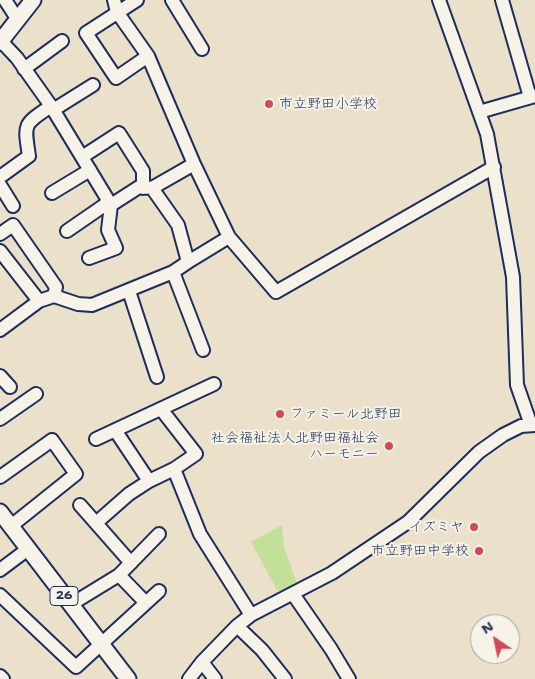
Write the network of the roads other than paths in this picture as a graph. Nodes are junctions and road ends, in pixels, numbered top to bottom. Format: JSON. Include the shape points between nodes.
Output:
{"nodes":[{"id":1,"x":5,"y":0,"type":"edge"},
{"id":2,"x":33,"y":0,"type":"edge"},
{"id":3,"x":137,"y":0,"type":"edge"},
{"id":4,"x":172,"y":0,"type":"edge"},
{"id":5,"x":438,"y":0,"type":"edge"},
{"id":6,"x":502,"y":0,"type":"edge"},
{"id":7,"x":116,"y":6,"type":"edge"},
{"id":8,"x":18,"y":20,"type":"junction"},
{"id":9,"x":0,"y":42,"type":"edge"},
{"id":10,"x":62,"y":42,"type":"dead end"},
{"id":11,"x":202,"y":49,"type":"dead end"},
{"id":12,"x":148,"y":56,"type":"junction"},
{"id":13,"x":24,"y":69,"type":"junction"},
{"id":14,"x":93,"y":85,"type":"dead end"},
{"id":15,"x":532,"y":96,"type":"edge"},
{"id":16,"x":52,"y":109,"type":"junction"},
{"id":17,"x":479,"y":112,"type":"junction"},
{"id":18,"x":82,"y":157,"type":"junction"},
{"id":19,"x":194,"y":164,"type":"junction"},
{"id":20,"x":494,"y":168,"type":"junction"},
{"id":21,"x":90,"y":170,"type":"junction"},
{"id":22,"x":0,"y":177,"type":"edge"},
{"id":23,"x":0,"y":185,"type":"edge"},
{"id":24,"x":147,"y":188,"type":"junction"},
{"id":25,"x":52,"y":193,"type":"dead end"},
{"id":26,"x":110,"y":204,"type":"junction"},
{"id":27,"x":13,"y":206,"type":"dead end"},
{"id":28,"x":67,"y":230,"type":"dead end"},
{"id":29,"x":0,"y":234,"type":"edge"},
{"id":30,"x":229,"y":237,"type":"junction"},
{"id":31,"x":0,"y":251,"type":"edge"},
{"id":32,"x":89,"y":258,"type":"dead end"},
{"id":33,"x":188,"y":262,"type":"junction"},
{"id":34,"x":173,"y":272,"type":"junction"},
{"id":35,"x":129,"y":291,"type":"junction"},
{"id":36,"x":54,"y":296,"type":"junction"},
{"id":37,"x":39,"y":301,"type":"junction"},
{"id":38,"x":0,"y":330,"type":"edge"},
{"id":39,"x":203,"y":350,"type":"dead end"},
{"id":40,"x":0,"y":376,"type":"edge"},
{"id":41,"x":157,"y":377,"type":"dead end"},
{"id":42,"x":214,"y":384,"type":"dead end"},
{"id":43,"x":10,"y":387,"type":"dead end"},
{"id":44,"x":36,"y":394,"type":"dead end"},
{"id":45,"x":161,"y":409,"type":"junction"},
{"id":46,"x":0,"y":419,"type":"edge"},
{"id":47,"x":533,"y":425,"type":"edge"},
{"id":48,"x":115,"y":430,"type":"junction"},
{"id":49,"x":96,"y":439,"type":"dead end"},
{"id":50,"x":174,"y":469,"type":"junction"},
{"id":51,"x":0,"y":477,"type":"edge"},
{"id":52,"x":149,"y":481,"type":"junction"},
{"id":53,"x":80,"y":505,"type":"dead end"},
{"id":54,"x":0,"y":512,"type":"edge"},
{"id":55,"x":96,"y":523,"type":"junction"},
{"id":56,"x":11,"y":526,"type":"junction"},
{"id":57,"x":159,"y":534,"type":"dead end"},
{"id":58,"x":28,"y":549,"type":"junction"},
{"id":59,"x":131,"y":563,"type":"junction"},
{"id":60,"x":0,"y":570,"type":"edge"},
{"id":61,"x":119,"y":575,"type":"junction"},
{"id":62,"x":159,"y":591,"type":"dead end"},
{"id":63,"x":293,"y":594,"type":"junction"},
{"id":64,"x":0,"y":595,"type":"edge"},
{"id":65,"x":146,"y":603,"type":"junction"},
{"id":66,"x":70,"y":605,"type":"junction"},
{"id":67,"x":251,"y":615,"type":"junction"},
{"id":68,"x":237,"y":626,"type":"junction"},
{"id":69,"x":101,"y":645,"type":"junction"},
{"id":70,"x":202,"y":662,"type":"junction"},
{"id":71,"x":0,"y":676,"type":"edge"},
{"id":72,"x":3,"y":679,"type":"edge"},
{"id":73,"x":128,"y":679,"type":"edge"},
{"id":74,"x":189,"y":679,"type":"edge"},
{"id":75,"x":215,"y":679,"type":"edge"},
{"id":76,"x":285,"y":679,"type":"edge"},
{"id":77,"x":348,"y":679,"type":"edge"}],
"edges":[{"from":1,"to":8,"type":"street"},
{"from":2,"to":8,"type":"main road"},
{"from":3,"to":7,"type":"street"},
{"from":4,"to":11,"type":"street"},
{"from":5,"to":17,"type":"street"},
{"from":6,"to":15,"type":"street"},
{"from":7,"to":12,"type":"street"},
{"from":7,"to":12,"type":"street","via":[[86,33],[116,78]]},
{"from":8,"to":9,"type":"main road"},
{"from":9,"to":13,"type":"street"},
{"from":10,"to":13,"type":"street"},
{"from":12,"to":19,"type":"street"},
{"from":13,"to":16,"type":"street"},
{"from":14,"to":16,"type":"street"},
{"from":15,"to":17,"type":"street"},
{"from":16,"to":18,"type":"street"},
{"from":16,"to":22,"type":"street","via":[[30,121],[25,129],[29,156]]},
{"from":17,"to":20,"type":"street"},
{"from":18,"to":21,"type":"street"},
{"from":18,"to":24,"type":"street","via":[[119,133],[142,172]]},
{"from":19,"to":24,"type":"street"},
{"from":19,"to":30,"type":"street"},
{"from":20,"to":30,"type":"street","via":[[276,292]]},
{"from":20,"to":47,"type":"street","via":[[513,277],[517,385]]},
{"from":21,"to":25,"type":"street"},
{"from":21,"to":26,"type":"street"},
{"from":23,"to":27,"type":"street"},
{"from":24,"to":26,"type":"street","via":[[139,187]]},
{"from":24,"to":33,"type":"street","via":[[178,225]]},
{"from":26,"to":28,"type":"street"},
{"from":26,"to":32,"type":"street","via":[[108,230],[116,248]]},
{"from":29,"to":36,"type":"street","via":[[13,225],[56,287]]},
{"from":30,"to":33,"type":"street"},
{"from":31,"to":37,"type":"street"},
{"from":33,"to":34,"type":"street"},
{"from":34,"to":35,"type":"street"},
{"from":34,"to":39,"type":"street"},
{"from":35,"to":36,"type":"street","via":[[92,305]]},
{"from":35,"to":41,"type":"street"},
{"from":36,"to":37,"type":"street"},
{"from":37,"to":38,"type":"street"},
{"from":40,"to":43,"type":"street"},
{"from":42,"to":45,"type":"street"},
{"from":44,"to":46,"type":"street"},
{"from":45,"to":48,"type":"street"},
{"from":45,"to":50,"type":"street","via":[[196,454]]},
{"from":47,"to":63,"type":"street","via":[[521,426],[503,435],[479,452],[408,522],[332,573]]},
{"from":48,"to":49,"type":"street"},
{"from":48,"to":52,"type":"street"},
{"from":50,"to":52,"type":"street"},
{"from":50,"to":67,"type":"street","via":[[200,534]]},
{"from":51,"to":56,"type":"street","via":[[52,440],[76,474]]},
{"from":52,"to":55,"type":"street"},
{"from":53,"to":55,"type":"street"},
{"from":54,"to":56,"type":"main road","number":"26"},
{"from":55,"to":59,"type":"street"},
{"from":56,"to":58,"type":"main road","number":"26"},
{"from":57,"to":59,"type":"street"},
{"from":58,"to":60,"type":"street"},
{"from":58,"to":66,"type":"main road","number":"26"},
{"from":59,"to":61,"type":"street"},
{"from":61,"to":65,"type":"street"},
{"from":61,"to":66,"type":"street"},
{"from":62,"to":65,"type":"street"},
{"from":63,"to":67,"type":"street"},
{"from":63,"to":77,"type":"street"},
{"from":64,"to":69,"type":"street","via":[[76,667]]},
{"from":65,"to":69,"type":"street"},
{"from":66,"to":69,"type":"main road","number":"26"},
{"from":67,"to":68,"type":"street"},
{"from":68,"to":70,"type":"street"},
{"from":68,"to":76,"type":"street"},
{"from":69,"to":73,"type":"main road","number":"26"},
{"from":70,"to":74,"type":"street"},
{"from":70,"to":75,"type":"street"},
{"from":71,"to":72,"type":"street"}]}
